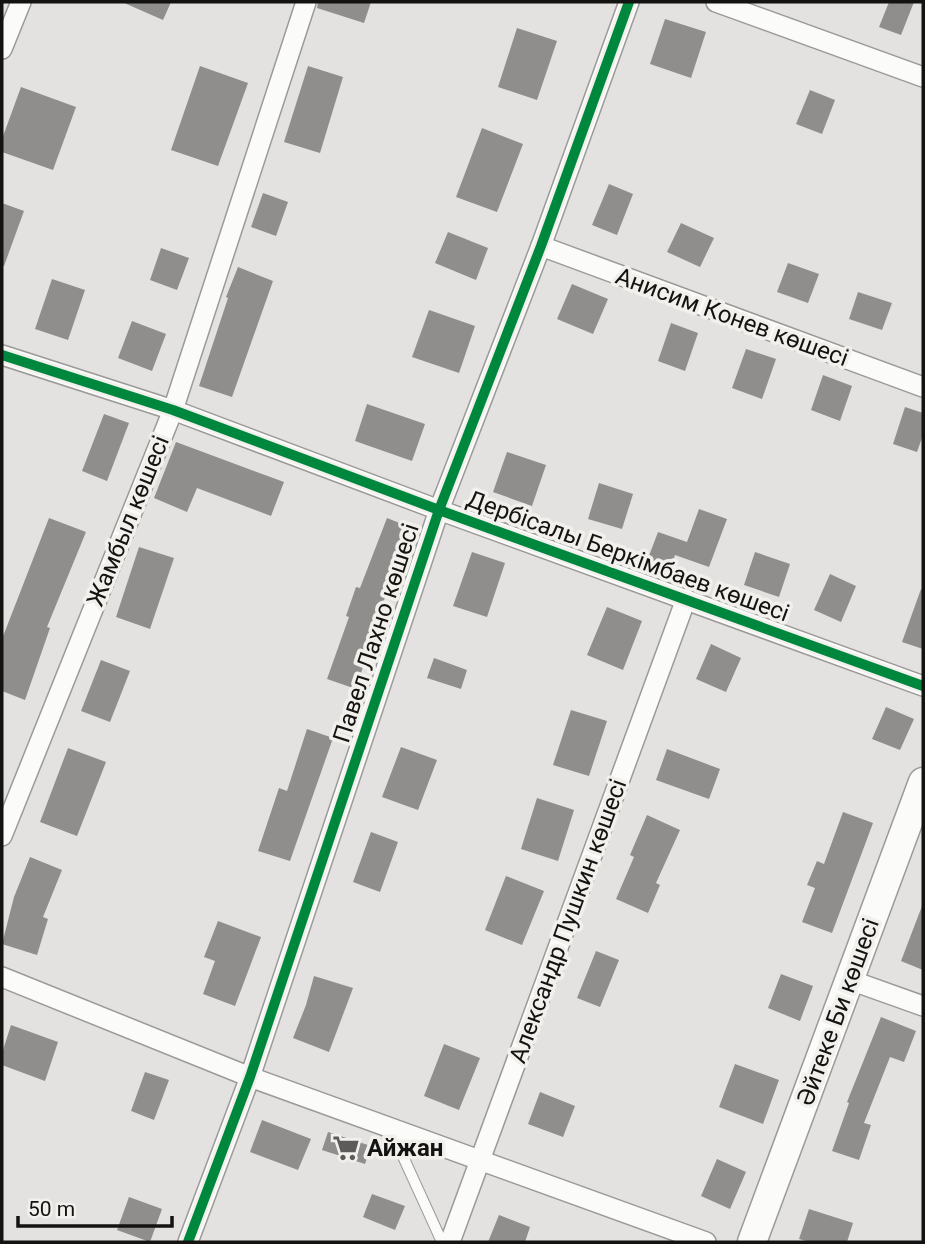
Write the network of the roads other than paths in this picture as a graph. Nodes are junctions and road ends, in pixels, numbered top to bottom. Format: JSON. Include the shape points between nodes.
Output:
{"nodes":[{"id":1,"x":21,"y":2,"type":"edge"},
{"id":2,"x":306,"y":2,"type":"edge"},
{"id":3,"x":629,"y":2,"type":"edge"},
{"id":4,"x":716,"y":2,"type":"edge"},
{"id":5,"x":2,"y":49,"type":"edge"},
{"id":6,"x":923,"y":77,"type":"edge"},
{"id":7,"x":541,"y":246,"type":"junction"},
{"id":8,"x":2,"y":355,"type":"edge"},
{"id":9,"x":923,"y":387,"type":"edge"},
{"id":10,"x":173,"y":410,"type":"junction"},
{"id":11,"x":439,"y":510,"type":"junction"},
{"id":12,"x":686,"y":599,"type":"junction"},
{"id":13,"x":923,"y":686,"type":"edge"},
{"id":14,"x":923,"y":782,"type":"edge"},
{"id":15,"x":2,"y":836,"type":"edge"},
{"id":16,"x":2,"y":977,"type":"edge"},
{"id":17,"x":850,"y":980,"type":"junction"},
{"id":18,"x":923,"y":1006,"type":"edge"},
{"id":19,"x":250,"y":1077,"type":"junction"},
{"id":20,"x":390,"y":1128,"type":"junction"},
{"id":21,"x":480,"y":1160,"type":"junction"},
{"id":22,"x":188,"y":1242,"type":"edge"},
{"id":23,"x":442,"y":1242,"type":"edge"},
{"id":24,"x":450,"y":1242,"type":"edge"},
{"id":25,"x":706,"y":1242,"type":"edge"},
{"id":26,"x":752,"y":1242,"type":"edge"}],
"edges":[{"from":1,"to":5,"type":"street"},
{"from":2,"to":10,"type":"street","name":"Жамбыл көшесі"},
{"from":3,"to":7,"type":"street","name":"Павел Лахно көшесі"},
{"from":4,"to":6,"type":"street"},
{"from":7,"to":9,"type":"street","name":"Анисим Конев көшесі"},
{"from":7,"to":11,"type":"street","name":"Павел Лахно көшесі"},
{"from":8,"to":10,"type":"street","name":"Дербісалы Беркімбаев көшесі"},
{"from":10,"to":11,"type":"street","name":"Дербісалы Беркімбаев көшесі"},
{"from":10,"to":15,"type":"street","name":"Жамбыл көшесі"},
{"from":11,"to":12,"type":"street","name":"Дербісалы Беркімбаев көшесі"},
{"from":11,"to":19,"type":"street","name":"Павел Лахно көшесі"},
{"from":12,"to":13,"type":"street","name":"Дербісалы Беркімбаев көшесі"},
{"from":12,"to":21,"type":"street","name":"Александр Пушкин көшесі"},
{"from":14,"to":17,"type":"main road","name":"Әйтеке Би көшесі"},
{"from":16,"to":19,"type":"street"},
{"from":17,"to":18,"type":"street"},
{"from":17,"to":26,"type":"main road","name":"Әйтеке Би көшесі"},
{"from":19,"to":20,"type":"street"},
{"from":19,"to":22,"type":"street","name":"Павел Лахно көшесі"},
{"from":20,"to":21,"type":"street"},
{"from":20,"to":23,"type":"lane"},
{"from":21,"to":24,"type":"street","name":"Александр Пушкин көшесі"},
{"from":21,"to":25,"type":"street"}]}
